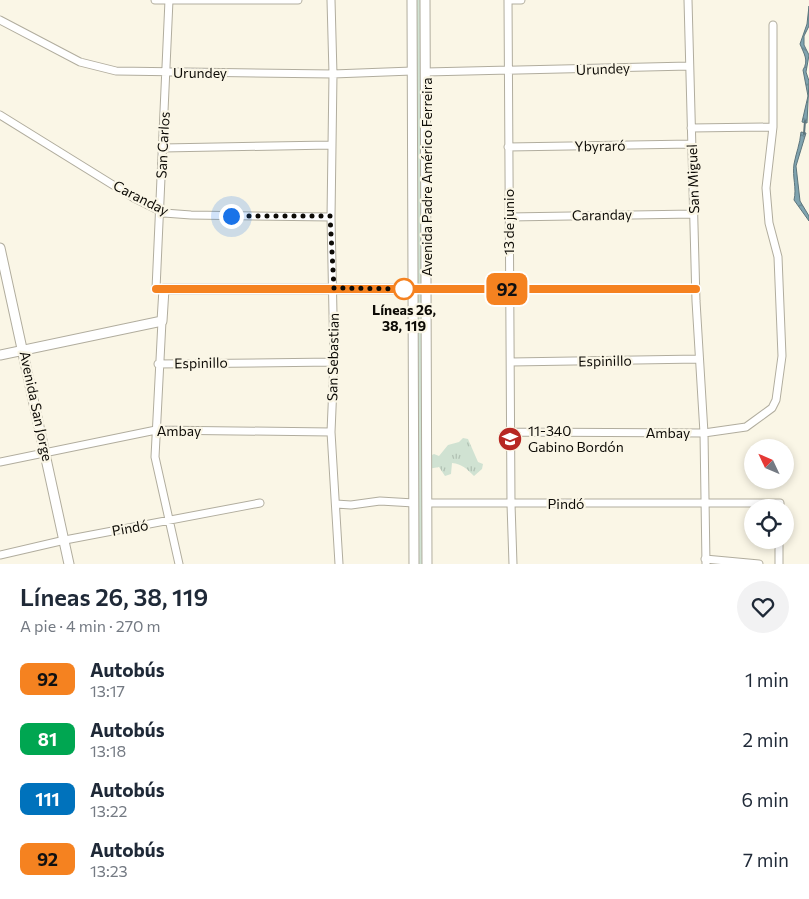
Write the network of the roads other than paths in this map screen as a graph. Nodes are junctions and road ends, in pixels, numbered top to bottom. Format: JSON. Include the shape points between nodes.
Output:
{"nodes":[{"id":1,"x":155,"y":0,"type":"edge"},
{"id":2,"x":169,"y":0,"type":"edge"},
{"id":3,"x":298,"y":0,"type":"edge"},
{"id":4,"x":331,"y":0,"type":"edge"},
{"id":5,"x":412,"y":0,"type":"edge"},
{"id":6,"x":426,"y":0,"type":"edge"},
{"id":7,"x":508,"y":0,"type":"edge"},
{"id":8,"x":521,"y":0,"type":"edge"},
{"id":9,"x":688,"y":0,"type":"edge"},
{"id":10,"x":0,"y":20,"type":"edge"},
{"id":11,"x":773,"y":25,"type":"dead end"},
{"id":12,"x":689,"y":66,"type":"junction"},
{"id":13,"x":412,"y":71,"type":"junction"},
{"id":14,"x":426,"y":72,"type":"junction"},
{"id":15,"x":508,"y":72,"type":"junction"},
{"id":16,"x":167,"y":73,"type":"junction"},
{"id":17,"x":334,"y":74,"type":"junction"},
{"id":18,"x":0,"y":115,"type":"edge"},
{"id":19,"x":773,"y":127,"type":"junction"},
{"id":20,"x":691,"y":128,"type":"junction"},
{"id":21,"x":692,"y":144,"type":"junction"},
{"id":22,"x":331,"y":145,"type":"junction"},
{"id":23,"x":508,"y":147,"type":"junction"},
{"id":24,"x":163,"y":148,"type":"junction"},
{"id":25,"x":161,"y":211,"type":"junction"},
{"id":26,"x":694,"y":214,"type":"junction"},
{"id":27,"x":330,"y":216,"type":"junction"},
{"id":28,"x":509,"y":216,"type":"junction"},
{"id":29,"x":0,"y":249,"type":"edge"},
{"id":30,"x":334,"y":288,"type":"junction"},
{"id":31,"x":160,"y":289,"type":"junction"},
{"id":32,"x":413,"y":289,"type":"junction"},
{"id":33,"x":428,"y":289,"type":"junction"},
{"id":34,"x":509,"y":289,"type":"junction"},
{"id":35,"x":696,"y":289,"type":"junction"},
{"id":36,"x":162,"y":321,"type":"junction"},
{"id":37,"x":24,"y":350,"type":"junction"},
{"id":38,"x":0,"y":355,"type":"edge"},
{"id":39,"x":699,"y":359,"type":"junction"},
{"id":40,"x":334,"y":362,"type":"junction"},
{"id":41,"x":511,"y":362,"type":"junction"},
{"id":42,"x":158,"y":364,"type":"junction"},
{"id":43,"x":156,"y":430,"type":"junction"},
{"id":44,"x":331,"y":432,"type":"junction"},
{"id":45,"x":511,"y":432,"type":"junction"},
{"id":46,"x":704,"y":434,"type":"junction"},
{"id":47,"x":46,"y":453,"type":"junction"},
{"id":48,"x":0,"y":462,"type":"edge"},
{"id":49,"x":260,"y":503,"type":"dead end"},
{"id":50,"x":414,"y":503,"type":"junction"},
{"id":51,"x":744,"y":503,"type":"edge"},
{"id":52,"x":336,"y":504,"type":"junction"},
{"id":53,"x":428,"y":504,"type":"junction"},
{"id":54,"x":511,"y":504,"type":"junction"},
{"id":55,"x":704,"y":504,"type":"junction"},
{"id":56,"x":169,"y":521,"type":"junction"},
{"id":57,"x":65,"y":540,"type":"junction"},
{"id":58,"x":780,"y":549,"type":"edge"},
{"id":59,"x":0,"y":555,"type":"edge"},
{"id":60,"x":706,"y":562,"type":"edge"},
{"id":61,"x":70,"y":564,"type":"edge"},
{"id":62,"x":179,"y":564,"type":"edge"},
{"id":63,"x":340,"y":564,"type":"edge"},
{"id":64,"x":414,"y":564,"type":"edge"},
{"id":65,"x":427,"y":564,"type":"edge"},
{"id":66,"x":513,"y":564,"type":"edge"},
{"id":67,"x":759,"y":564,"type":"edge"},
{"id":68,"x":779,"y":564,"type":"edge"}],
"edges":[{"from":1,"to":2,"type":"street"},
{"from":2,"to":3,"type":"street"},
{"from":2,"to":16,"type":"street","name":"San Carlos"},
{"from":4,"to":17,"type":"street","name":"San Sebastian"},
{"from":5,"to":13,"type":"street","name":"Avenida Padre Américo Ferreira"},
{"from":6,"to":14,"type":"street","name":"Avenida Padre Américo Ferreira"},
{"from":7,"to":8,"type":"street"},
{"from":7,"to":15,"type":"street","name":"13 de junio"},
{"from":9,"to":12,"type":"street","name":"San Miguel"},
{"from":10,"to":16,"type":"street","name":"Urundey","via":[[90,66],[116,71]]},
{"from":11,"to":19,"type":"street","name":"Ambay"},
{"from":12,"to":15,"type":"street","name":"Urundey"},
{"from":12,"to":20,"type":"street","name":"San Miguel"},
{"from":13,"to":17,"type":"street","name":"Urundey"},
{"from":13,"to":32,"type":"street","name":"Avenida Padre Américo Ferreira"},
{"from":14,"to":15,"type":"street","name":"Urundey"},
{"from":14,"to":33,"type":"street","name":"Avenida Padre Américo Ferreira"},
{"from":15,"to":23,"type":"street","name":"13 de junio"},
{"from":16,"to":17,"type":"street","name":"Urundey"},
{"from":16,"to":24,"type":"street","name":"San Carlos"},
{"from":17,"to":22,"type":"street","name":"San Sebastian"},
{"from":18,"to":25,"type":"street","name":"Caranday","via":[[124,192]]},
{"from":19,"to":20,"type":"street"},
{"from":19,"to":46,"type":"street","name":"Ambay","via":[[766,188],[769,223],[778,257],[782,356],[776,400],[766,415],[746,426]]},
{"from":20,"to":21,"type":"street","name":"San Miguel"},
{"from":21,"to":23,"type":"street","name":"Ybyraró"},
{"from":21,"to":26,"type":"street","name":"San Miguel"},
{"from":22,"to":24,"type":"street"},
{"from":22,"to":27,"type":"street","name":"San Sebastian"},
{"from":23,"to":28,"type":"street","name":"13 de junio"},
{"from":24,"to":25,"type":"street","name":"San Carlos"},
{"from":25,"to":27,"type":"street","name":"Caranday","via":[[178,215]]},
{"from":25,"to":31,"type":"street","name":"San Carlos"},
{"from":26,"to":28,"type":"street","name":"Caranday"},
{"from":26,"to":35,"type":"street","name":"San Miguel"},
{"from":27,"to":30,"type":"street","name":"San Sebastian"},
{"from":28,"to":34,"type":"street","name":"13 de junio"},
{"from":29,"to":37,"type":"street","name":"Avenida San Jorge"},
{"from":30,"to":31,"type":"street"},
{"from":30,"to":32,"type":"street"},
{"from":30,"to":40,"type":"street","name":"San Sebastian"},
{"from":31,"to":36,"type":"street","name":"San Carlos"},
{"from":32,"to":33,"type":"street"},
{"from":32,"to":50,"type":"street","name":"Avenida Padre Américo Ferreira"},
{"from":33,"to":34,"type":"street"},
{"from":33,"to":53,"type":"street","name":"Avenida Padre Américo Ferreira"},
{"from":34,"to":35,"type":"street"},
{"from":34,"to":41,"type":"street","name":"13 de junio"},
{"from":35,"to":39,"type":"street","name":"San Miguel"},
{"from":36,"to":37,"type":"street"},
{"from":36,"to":42,"type":"street","name":"San Carlos"},
{"from":37,"to":38,"type":"street"},
{"from":37,"to":47,"type":"street","name":"Avenida San Jorge"},
{"from":39,"to":41,"type":"street","name":"Espinillo"},
{"from":39,"to":46,"type":"street","name":"San Miguel"},
{"from":40,"to":42,"type":"street","name":"Espinillo"},
{"from":40,"to":44,"type":"street","name":"San Sebastian"},
{"from":41,"to":45,"type":"street","name":"13 de junio"},
{"from":42,"to":43,"type":"street","name":"San Carlos"},
{"from":43,"to":44,"type":"street","name":"Ambay"},
{"from":43,"to":47,"type":"street","name":"Ambay"},
{"from":43,"to":56,"type":"street","name":"San Carlos","via":[[155,457]]},
{"from":44,"to":52,"type":"street","name":"San Sebastian"},
{"from":45,"to":46,"type":"street","name":"Ambay"},
{"from":45,"to":54,"type":"street","name":"13 de junio"},
{"from":46,"to":55,"type":"street","name":"San Miguel"},
{"from":47,"to":48,"type":"street","name":"Ambay"},
{"from":47,"to":57,"type":"street","name":"Avenida San Jorge"},
{"from":49,"to":56,"type":"street","name":"Pindó"},
{"from":50,"to":52,"type":"street"},
{"from":50,"to":64,"type":"street","name":"Avenida Padre Américo Ferreira"},
{"from":51,"to":55,"type":"street","name":"Pindó"},
{"from":52,"to":63,"type":"street","name":"San Sebastian"},
{"from":53,"to":54,"type":"street","name":"Pindó"},
{"from":53,"to":65,"type":"street","name":"Avenida Padre Américo Ferreira"},
{"from":54,"to":55,"type":"street","name":"Pindó"},
{"from":54,"to":66,"type":"street","name":"13 de junio"},
{"from":55,"to":60,"type":"street","name":"San Miguel"},
{"from":56,"to":57,"type":"street","name":"Pindó"},
{"from":56,"to":62,"type":"street","name":"San Carlos"},
{"from":57,"to":59,"type":"street","name":"Pindó"},
{"from":57,"to":61,"type":"street","name":"Avenida San Jorge"},
{"from":58,"to":68,"type":"street"},
{"from":60,"to":67,"type":"street"}]}
